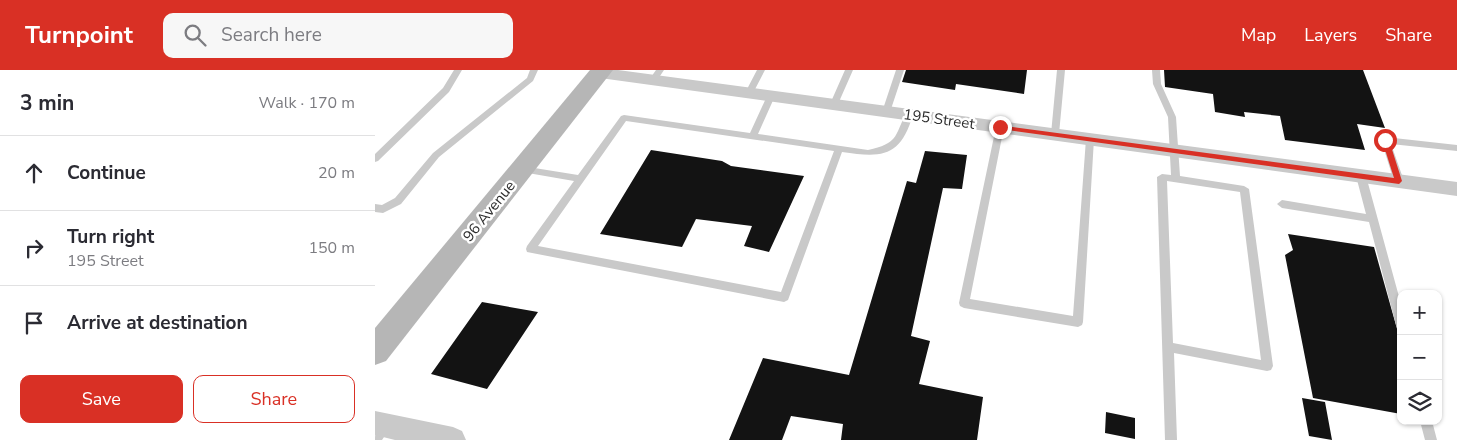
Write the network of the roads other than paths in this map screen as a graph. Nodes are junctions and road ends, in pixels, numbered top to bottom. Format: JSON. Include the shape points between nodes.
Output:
{"nodes":[{"id":1,"x":458,"y":70,"type":"edge"},
{"id":2,"x":534,"y":70,"type":"edge"},
{"id":3,"x":761,"y":70,"type":"edge"},
{"id":4,"x":849,"y":70,"type":"edge"},
{"id":5,"x":900,"y":70,"type":"edge"},
{"id":6,"x":1061,"y":70,"type":"edge"},
{"id":7,"x":1156,"y":70,"type":"edge"},
{"id":8,"x":601,"y":71,"type":"edge"},
{"id":9,"x":657,"y":75,"type":"edge"},
{"id":10,"x":749,"y":93,"type":"junction"},
{"id":11,"x":771,"y":96,"type":"junction"},
{"id":12,"x":834,"y":104,"type":"junction"},
{"id":13,"x":886,"y":112,"type":"junction"},
{"id":14,"x":909,"y":115,"type":"junction"},
{"id":15,"x":1000,"y":127,"type":"junction"},
{"id":16,"x":1055,"y":134,"type":"junction"},
{"id":17,"x":751,"y":137,"type":"junction"},
{"id":18,"x":1090,"y":139,"type":"junction"},
{"id":19,"x":1457,"y":148,"type":"edge"},
{"id":20,"x":839,"y":150,"type":"junction"},
{"id":21,"x":1174,"y":150,"type":"junction"},
{"id":22,"x":375,"y":159,"type":"edge"},
{"id":23,"x":522,"y":170,"type":"junction"},
{"id":24,"x":1361,"y":176,"type":"junction"},
{"id":25,"x":1176,"y":179,"type":"junction"},
{"id":26,"x":581,"y":180,"type":"junction"},
{"id":27,"x":1399,"y":181,"type":"junction"},
{"id":28,"x":1457,"y":189,"type":"edge"},
{"id":29,"x":1282,"y":204,"type":"dead end"},
{"id":30,"x":375,"y":208,"type":"edge"},
{"id":31,"x":1373,"y":219,"type":"junction"},
{"id":32,"x":1397,"y":309,"type":"edge"},
{"id":33,"x":1167,"y":348,"type":"junction"},
{"id":34,"x":375,"y":351,"type":"edge"},
{"id":35,"x":1428,"y":425,"type":"edge"},
{"id":36,"x":379,"y":429,"type":"edge"},
{"id":37,"x":453,"y":440,"type":"edge"},
{"id":38,"x":1171,"y":440,"type":"edge"},
{"id":39,"x":1431,"y":440,"type":"edge"}],
"edges":[{"from":1,"to":22,"type":"lane","via":[[446,90]]},
{"from":2,"to":30,"type":"lane","via":[[530,79],[436,155],[398,201],[383,209]]},
{"from":3,"to":10,"type":"lane"},
{"from":4,"to":12,"type":"lane"},
{"from":5,"to":13,"type":"lane"},
{"from":6,"to":16,"type":"lane"},
{"from":7,"to":21,"type":"lane","via":[[1157,84],[1172,117]]},
{"from":8,"to":9,"type":"street","name":"195 Street"},
{"from":8,"to":23,"type":"main road","name":"96 Avenue"},
{"from":9,"to":10,"type":"street","name":"195 Street"},
{"from":10,"to":11,"type":"street","name":"195 Street"},
{"from":11,"to":12,"type":"street","name":"195 Street"},
{"from":11,"to":17,"type":"lane"},
{"from":12,"to":13,"type":"street","name":"195 Street"},
{"from":13,"to":14,"type":"street","name":"195 Street"},
{"from":14,"to":15,"type":"street","name":"195 Street"},
{"from":14,"to":20,"type":"lane","via":[[902,135],[891,149],[868,153]]},
{"from":15,"to":16,"type":"street","name":"195 Street"},
{"from":15,"to":18,"type":"lane","via":[[964,303],[1078,322]]},
{"from":16,"to":18,"type":"street","name":"195 Street"},
{"from":17,"to":20,"type":"lane"},
{"from":17,"to":26,"type":"lane","via":[[624,118]]},
{"from":18,"to":21,"type":"street","name":"195 Street"},
{"from":19,"to":27,"type":"lane","via":[[1385,140]]},
{"from":20,"to":26,"type":"lane","via":[[784,296],[531,249]]},
{"from":21,"to":24,"type":"street","name":"195 Street"},
{"from":21,"to":25,"type":"lane"},
{"from":23,"to":26,"type":"lane"},
{"from":23,"to":34,"type":"main road","name":"96 Avenue"},
{"from":24,"to":27,"type":"street","name":"195 Street"},
{"from":24,"to":31,"type":"lane"},
{"from":25,"to":33,"type":"lane","via":[[1161,177]]},
{"from":25,"to":33,"type":"lane","via":[[1244,189],[1267,366]]},
{"from":27,"to":28,"type":"street","name":"195 Street"},
{"from":29,"to":31,"type":"lane"},
{"from":31,"to":32,"type":"lane"},
{"from":33,"to":38,"type":"lane"},
{"from":35,"to":39,"type":"lane"},
{"from":36,"to":37,"type":"street"}]}
